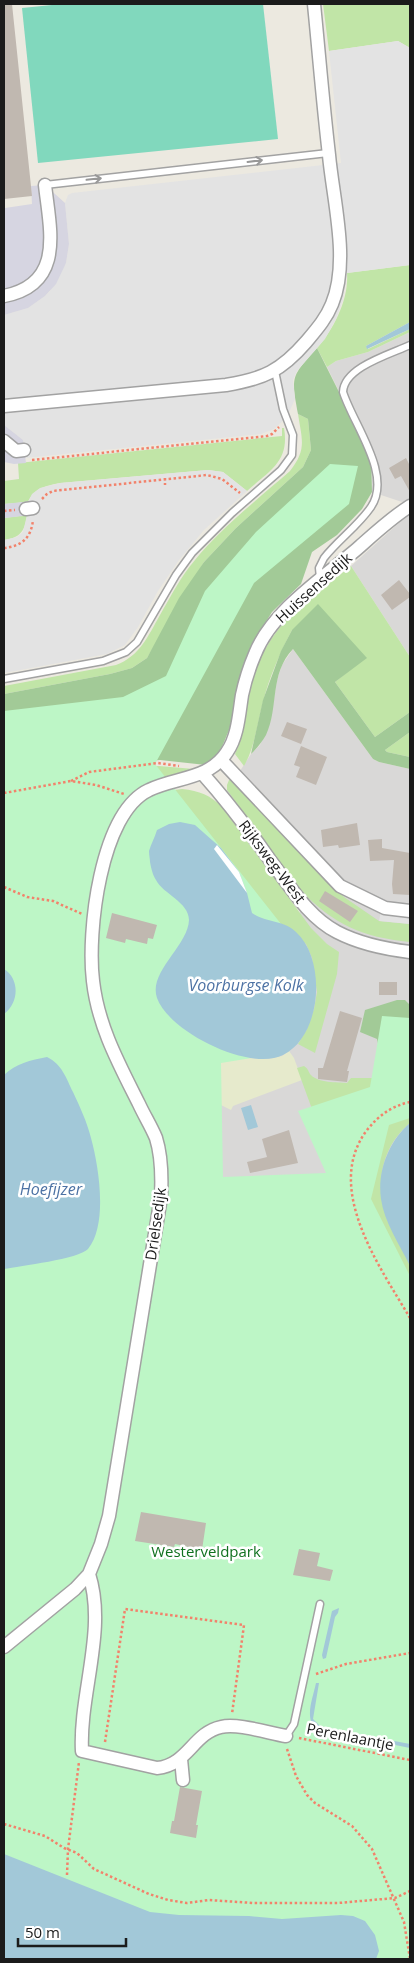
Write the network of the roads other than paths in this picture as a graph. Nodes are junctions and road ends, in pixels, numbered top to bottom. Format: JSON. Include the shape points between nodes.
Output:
{"nodes":[{"id":1,"x":314,"y":4,"type":"edge"},
{"id":2,"x":328,"y":153,"type":"junction"},
{"id":3,"x":45,"y":185,"type":"joint"},
{"id":4,"x":4,"y":296,"type":"edge"},
{"id":5,"x":410,"y":346,"type":"edge"},
{"id":6,"x":276,"y":370,"type":"junction"},
{"id":7,"x":4,"y":406,"type":"edge"},
{"id":8,"x":4,"y":440,"type":"edge"},
{"id":9,"x":22,"y":454,"type":"road end"},
{"id":10,"x":410,"y":506,"type":"edge"},
{"id":11,"x":321,"y":580,"type":"junction"},
{"id":12,"x":4,"y":679,"type":"edge"},
{"id":13,"x":221,"y":760,"type":"junction"},
{"id":14,"x":202,"y":773,"type":"junction"},
{"id":15,"x":183,"y":780,"type":"joint"},
{"id":16,"x":410,"y":911,"type":"edge"},
{"id":17,"x":410,"y":952,"type":"edge"},
{"id":18,"x":89,"y":1574,"type":"junction"},
{"id":19,"x":320,"y":1604,"type":"dead end"},
{"id":20,"x":4,"y":1647,"type":"edge"},
{"id":21,"x":286,"y":1736,"type":"joint"},
{"id":22,"x":181,"y":1759,"type":"junction"},
{"id":23,"x":183,"y":1780,"type":"dead end"}],
"edges":[{"from":1,"to":2,"type":"street"},
{"from":3,"to":2,"type":"lane","one_way":true},
{"from":2,"to":6,"type":"street","via":[[340,251],[336,293],[319,327]]},
{"from":3,"to":4,"type":"street","via":[[52,241],[48,263],[27,287]]},
{"from":5,"to":11,"type":"lane","via":[[362,367],[346,382],[343,392],[372,457],[378,488],[371,508],[324,558],[319,568]]},
{"from":6,"to":7,"type":"street","via":[[250,381],[226,385]]},
{"from":6,"to":12,"type":"lane","via":[[283,409],[293,435],[292,455],[281,470],[192,552],[142,636],[126,652],[103,661]]},
{"from":8,"to":9,"type":"street"},
{"from":10,"to":11,"type":"street","name":"Huissensedijk"},
{"from":11,"to":13,"type":"street","name":"Huissensedijk","via":[[284,612],[256,652],[233,741]]},
{"from":13,"to":14,"type":"street","name":"Huissensedijk"},
{"from":13,"to":16,"type":"street","name":"Rijksweg-West","via":[[340,886],[385,908]]},
{"from":14,"to":15,"type":"street","name":"Huissensedijk"},
{"from":14,"to":17,"type":"street","name":"Rijksweg-West","via":[[224,796],[306,907],[336,931],[361,942]]},
{"from":15,"to":18,"type":"street","name":"Drielsedijk","via":[[150,789],[124,812],[106,858],[93,920],[90,951],[99,1015],[112,1049],[156,1138],[162,1178],[109,1516]]},
{"from":18,"to":20,"type":"street","name":"Drielsedijk","via":[[70,1594]]},
{"from":18,"to":22,"type":"street","via":[[94,1588],[96,1615],[82,1751],[157,1768],[165,1768]]},
{"from":19,"to":21,"type":"lane","via":[[294,1724]]},
{"from":21,"to":22,"type":"street","via":[[231,1726],[208,1731]]},
{"from":22,"to":23,"type":"street"}]}
